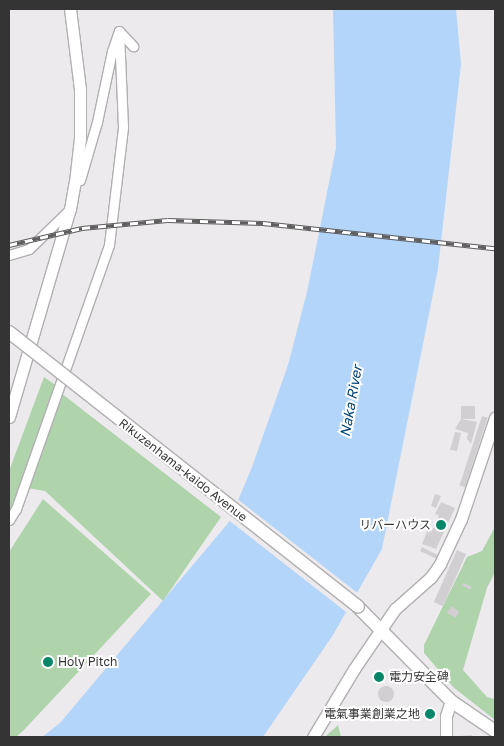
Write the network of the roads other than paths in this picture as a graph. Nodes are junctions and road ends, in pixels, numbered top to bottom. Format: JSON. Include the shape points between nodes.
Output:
{"nodes":[{"id":1,"x":70,"y":9,"type":"edge"},
{"id":2,"x":119,"y":31,"type":"junction"},
{"id":3,"x":133,"y":46,"type":"dead end"},
{"id":4,"x":75,"y":182,"type":"junction"},
{"id":5,"x":70,"y":209,"type":"junction"},
{"id":6,"x":9,"y":255,"type":"edge"},
{"id":7,"x":9,"y":332,"type":"edge"},
{"id":8,"x":9,"y":417,"type":"edge"},
{"id":9,"x":495,"y":418,"type":"edge"},
{"id":10,"x":9,"y":520,"type":"edge"},
{"id":11,"x":382,"y":629,"type":"junction"},
{"id":12,"x":451,"y":702,"type":"junction"},
{"id":13,"x":495,"y":731,"type":"edge"},
{"id":14,"x":313,"y":737,"type":"edge"},
{"id":15,"x":446,"y":737,"type":"edge"}],
"edges":[{"from":1,"to":4,"type":"street","via":[[80,88],[80,138]]},
{"from":2,"to":3,"type":"street"},
{"from":2,"to":4,"type":"street","via":[[80,180]]},
{"from":2,"to":10,"type":"street","via":[[123,127],[109,244],[16,509]]},
{"from":4,"to":5,"type":"street"},
{"from":5,"to":6,"type":"street","via":[[29,249]]},
{"from":5,"to":8,"type":"street"},
{"from":7,"to":11,"type":"main road","name":"Rikuzenhama-kaido Avenue","bridge":true},
{"from":9,"to":11,"type":"street","via":[[465,510],[440,564],[426,582],[395,609]]},
{"from":11,"to":12,"type":"main road"},
{"from":11,"to":14,"type":"street"},
{"from":12,"to":13,"type":"main road"},
{"from":12,"to":15,"type":"street","via":[[446,716]]}]}
